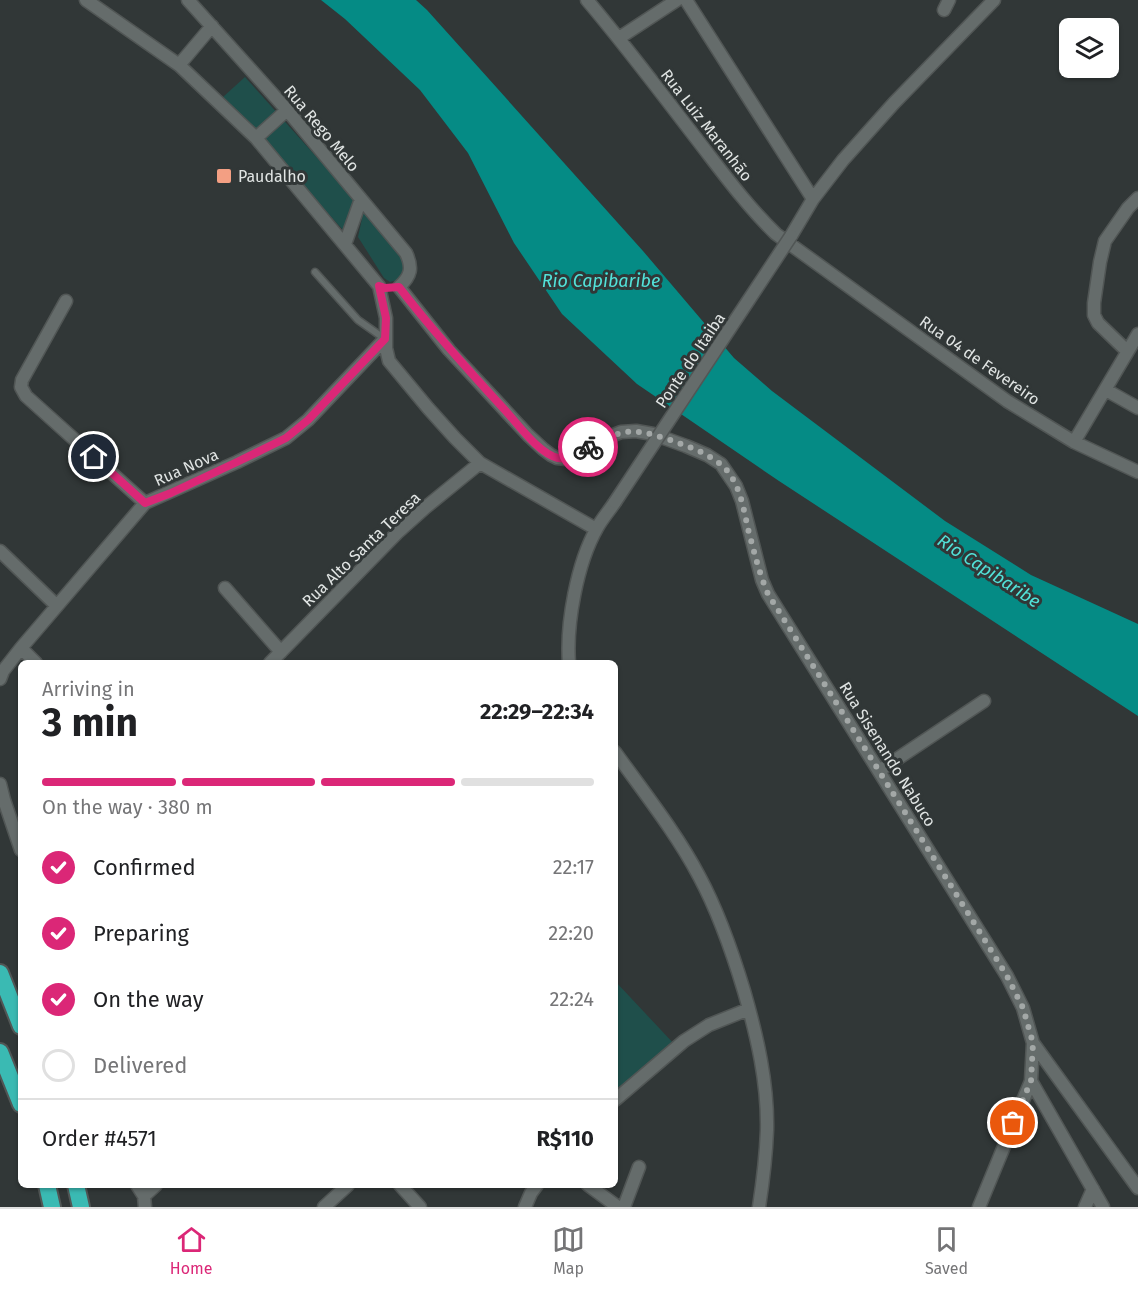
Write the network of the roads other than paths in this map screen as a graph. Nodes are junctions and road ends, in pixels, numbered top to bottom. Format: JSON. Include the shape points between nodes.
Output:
{"nodes":[{"id":1,"x":86,"y":0,"type":"edge"},
{"id":2,"x":188,"y":0,"type":"edge"},
{"id":3,"x":195,"y":0,"type":"edge"},
{"id":4,"x":586,"y":0,"type":"edge"},
{"id":5,"x":677,"y":0,"type":"edge"},
{"id":6,"x":686,"y":0,"type":"edge"},
{"id":7,"x":994,"y":0,"type":"edge"},
{"id":8,"x":201,"y":15,"type":"junction"},
{"id":9,"x":212,"y":26,"type":"junction"},
{"id":10,"x":619,"y":38,"type":"junction"},
{"id":11,"x":179,"y":65,"type":"junction"},
{"id":12,"x":287,"y":110,"type":"junction"},
{"id":13,"x":256,"y":138,"type":"junction"},
{"id":14,"x":1138,"y":198,"type":"edge"},
{"id":15,"x":361,"y":199,"type":"junction"},
{"id":16,"x":813,"y":200,"type":"junction"},
{"id":17,"x":345,"y":244,"type":"junction"},
{"id":18,"x":811,"y":261,"type":"joint"},
{"id":19,"x":315,"y":272,"type":"dead end"},
{"id":20,"x":379,"y":286,"type":"junction"},
{"id":21,"x":399,"y":287,"type":"junction"},
{"id":22,"x":66,"y":300,"type":"dead end"},
{"id":23,"x":1138,"y":334,"type":"edge"},
{"id":24,"x":385,"y":339,"type":"junction"},
{"id":25,"x":1127,"y":351,"type":"junction"},
{"id":26,"x":1106,"y":390,"type":"junction"},
{"id":27,"x":1138,"y":408,"type":"edge"},
{"id":28,"x":1074,"y":442,"type":"junction"},
{"id":29,"x":480,"y":463,"type":"junction"},
{"id":30,"x":1138,"y":472,"type":"edge"},
{"id":31,"x":145,"y":503,"type":"junction"},
{"id":32,"x":596,"y":529,"type":"junction"},
{"id":33,"x":0,"y":551,"type":"edge"},
{"id":34,"x":225,"y":588,"type":"dead end"},
{"id":35,"x":57,"y":606,"type":"junction"},
{"id":36,"x":21,"y":648,"type":"junction"},
{"id":37,"x":281,"y":652,"type":"junction"},
{"id":38,"x":33,"y":660,"type":"edge"},
{"id":39,"x":273,"y":660,"type":"edge"},
{"id":40,"x":569,"y":660,"type":"edge"},
{"id":41,"x":0,"y":679,"type":"edge"},
{"id":42,"x":984,"y":701,"type":"dead end"},
{"id":43,"x":618,"y":756,"type":"edge"},
{"id":44,"x":879,"y":771,"type":"junction"},
{"id":45,"x":0,"y":784,"type":"edge"},
{"id":46,"x":18,"y":840,"type":"edge"},
{"id":47,"x":0,"y":973,"type":"edge"},
{"id":48,"x":749,"y":1009,"type":"junction"},
{"id":49,"x":18,"y":1018,"type":"edge"},
{"id":50,"x":1033,"y":1043,"type":"junction"},
{"id":51,"x":0,"y":1052,"type":"edge"},
{"id":52,"x":1031,"y":1081,"type":"junction"},
{"id":53,"x":18,"y":1097,"type":"edge"},
{"id":54,"x":618,"y":1097,"type":"edge"},
{"id":55,"x":639,"y":1167,"type":"dead end"},
{"id":56,"x":48,"y":1188,"type":"edge"},
{"id":57,"x":77,"y":1188,"type":"edge"},
{"id":58,"x":345,"y":1188,"type":"edge"},
{"id":59,"x":403,"y":1188,"type":"edge"},
{"id":60,"x":535,"y":1188,"type":"edge"},
{"id":61,"x":592,"y":1188,"type":"edge"},
{"id":62,"x":1138,"y":1188,"type":"edge"},
{"id":63,"x":1093,"y":1189,"type":"junction"},
{"id":64,"x":52,"y":1207,"type":"edge"},
{"id":65,"x":81,"y":1207,"type":"edge"},
{"id":66,"x":324,"y":1207,"type":"edge"},
{"id":67,"x":420,"y":1207,"type":"edge"},
{"id":68,"x":525,"y":1207,"type":"edge"},
{"id":69,"x":618,"y":1207,"type":"edge"},
{"id":70,"x":624,"y":1207,"type":"edge"},
{"id":71,"x":759,"y":1207,"type":"edge"},
{"id":72,"x":978,"y":1207,"type":"edge"},
{"id":73,"x":1085,"y":1207,"type":"edge"},
{"id":74,"x":1103,"y":1207,"type":"edge"}],
"edges":[{"from":1,"to":11,"type":"street"},
{"from":2,"to":8,"type":"street","name":"Rua Rego Melo"},
{"from":3,"to":8,"type":"street"},
{"from":4,"to":10,"type":"street","name":"Rua Luiz Maranhão"},
{"from":5,"to":10,"type":"street"},
{"from":6,"to":16,"type":"street"},
{"from":7,"to":16,"type":"street","name":"Ponte do Itaiba","via":[[894,103]]},
{"from":8,"to":9,"type":"street","name":"Rua Rego Melo"},
{"from":9,"to":11,"type":"street"},
{"from":9,"to":12,"type":"street","name":"Rua Rego Melo"},
{"from":10,"to":18,"type":"street","name":"Rua Luiz Maranhão","via":[[761,220]]},
{"from":11,"to":13,"type":"street"},
{"from":12,"to":13,"type":"street"},
{"from":12,"to":15,"type":"street","name":"Rua Rego Melo"},
{"from":13,"to":17,"type":"street"},
{"from":14,"to":25,"type":"street","via":[[1105,242],[1094,303],[1095,319]]},
{"from":15,"to":17,"type":"street"},
{"from":15,"to":21,"type":"street","name":"Rua Rego Melo","via":[[406,253],[411,267]]},
{"from":16,"to":32,"type":"street","name":"Ponte do Itaiba","bridge":true},
{"from":17,"to":20,"type":"street"},
{"from":18,"to":28,"type":"street","name":"Rua 04 de Fevereiro","via":[[1007,401]]},
{"from":19,"to":24,"type":"lane","via":[[358,320]]},
{"from":20,"to":21,"type":"street"},
{"from":20,"to":24,"type":"street","via":[[386,318]]},
{"from":21,"to":44,"type":"street","name":"Rua Sisenando Nabuco","via":[[449,350],[551,455],[566,459],[621,432],[636,431],[686,446],[721,464],[742,501],[768,594]]},
{"from":22,"to":31,"type":"street","via":[[21,387],[26,396]]},
{"from":23,"to":25,"type":"street"},
{"from":24,"to":29,"type":"street","via":[[394,367]]},
{"from":24,"to":31,"type":"street","name":"Rua Nova","via":[[286,438]]},
{"from":25,"to":26,"type":"street"},
{"from":26,"to":27,"type":"street"},
{"from":26,"to":28,"type":"street"},
{"from":28,"to":30,"type":"street","name":"Rua 04 de Fevereiro"},
{"from":29,"to":32,"type":"street"},
{"from":29,"to":37,"type":"street","name":"Rua Alto Santa Teresa","via":[[397,533]]},
{"from":31,"to":35,"type":"street","name":"Rua Nova"},
{"from":32,"to":40,"type":"street","name":"Ponte do Itaiba","via":[[578,579]]},
{"from":33,"to":35,"type":"street"},
{"from":34,"to":37,"type":"street"},
{"from":35,"to":36,"type":"street","name":"Rua Nova"},
{"from":36,"to":38,"type":"street"},
{"from":36,"to":41,"type":"street","name":"Rua Nova"},
{"from":37,"to":39,"type":"street","name":"Rua Alto Santa Teresa"},
{"from":42,"to":44,"type":"street"},
{"from":43,"to":48,"type":"street","via":[[698,875],[734,958]]},
{"from":44,"to":50,"type":"street","name":"Rua Sisenando Nabuco","via":[[1007,976],[1023,1008]]},
{"from":45,"to":46,"type":"street"},
{"from":47,"to":49,"type":"highway"},
{"from":48,"to":54,"type":"street","via":[[690,1037]]},
{"from":48,"to":71,"type":"street","via":[[764,1080],[766,1116]]},
{"from":50,"to":52,"type":"street","name":"Rua Sisenando Nabuco"},
{"from":50,"to":62,"type":"street"},
{"from":51,"to":53,"type":"highway"},
{"from":52,"to":63,"type":"street"},
{"from":52,"to":72,"type":"street"},
{"from":55,"to":70,"type":"street"},
{"from":56,"to":64,"type":"highway"},
{"from":57,"to":65,"type":"highway"},
{"from":58,"to":66,"type":"street"},
{"from":59,"to":67,"type":"street"},
{"from":60,"to":68,"type":"street"},
{"from":61,"to":69,"type":"street"},
{"from":63,"to":73,"type":"street"},
{"from":63,"to":74,"type":"street"}]}
